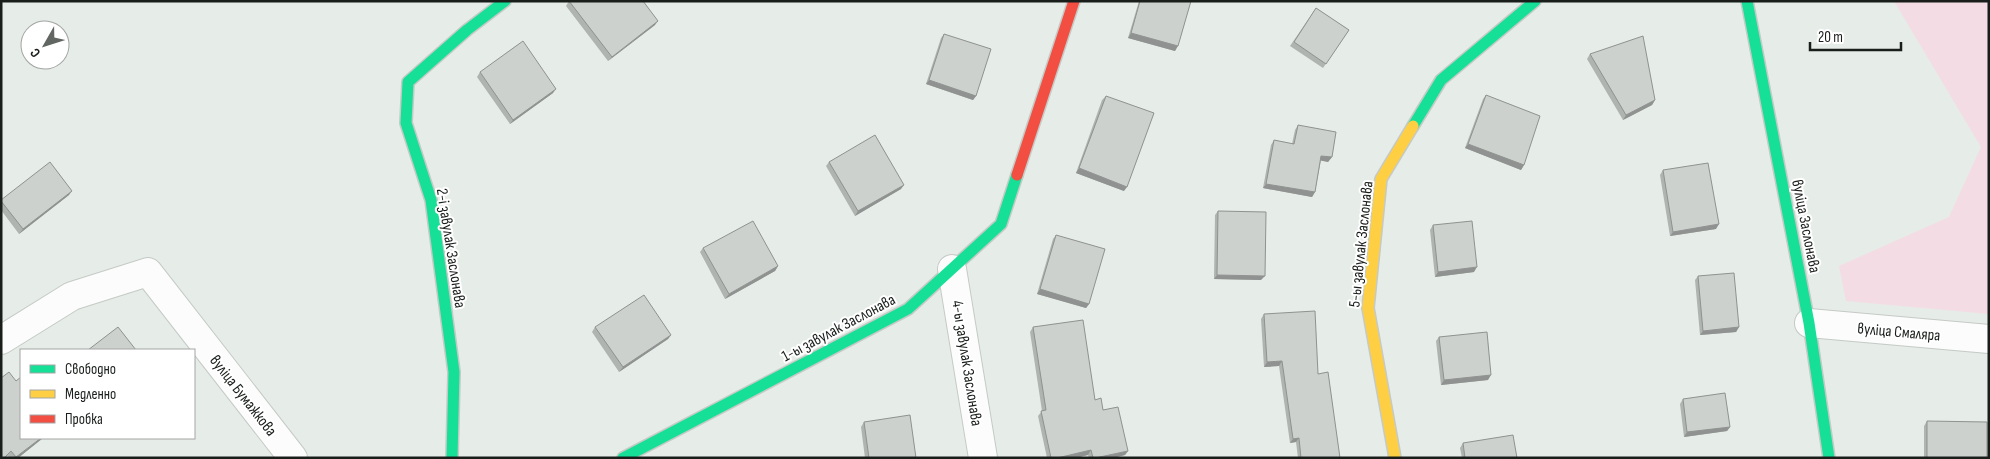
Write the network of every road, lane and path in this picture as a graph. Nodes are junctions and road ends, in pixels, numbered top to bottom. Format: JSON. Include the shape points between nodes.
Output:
{"nodes":[{"id":1,"x":505,"y":1,"type":"edge"},
{"id":2,"x":1074,"y":1,"type":"edge"},
{"id":3,"x":1535,"y":1,"type":"edge"},
{"id":4,"x":1747,"y":1,"type":"edge"},
{"id":5,"x":952,"y":269,"type":"junction"},
{"id":6,"x":1809,"y":323,"type":"junction"},
{"id":7,"x":1989,"y":339,"type":"edge"},
{"id":8,"x":1,"y":340,"type":"edge"},
{"id":9,"x":293,"y":458,"type":"edge"},
{"id":10,"x":452,"y":458,"type":"edge"},
{"id":11,"x":623,"y":458,"type":"edge"},
{"id":12,"x":983,"y":458,"type":"edge"},
{"id":13,"x":1395,"y":458,"type":"edge"},
{"id":14,"x":1829,"y":458,"type":"edge"}],
"edges":[{"from":1,"to":10,"type":"street","name":"2-і завулак Заслонава","via":[[466,30],[408,82],[406,124],[431,200],[454,372]]},
{"from":2,"to":5,"type":"street","name":"1-ы завулак Заслонава","via":[[1001,224]]},
{"from":3,"to":13,"type":"street","name":"5-ы завулак Заслонава","via":[[1441,80],[1382,179],[1368,308]]},
{"from":4,"to":6,"type":"street","name":"вуліца Заслонава"},
{"from":5,"to":11,"type":"street","name":"1-ы завулак Заслонава","via":[[908,309]]},
{"from":5,"to":12,"type":"street","name":"4-ы завулак Заслонава"},
{"from":6,"to":7,"type":"street","name":"вуліца Смаляра"},
{"from":6,"to":14,"type":"street","name":"вуліца Заслонава"},
{"from":8,"to":9,"type":"street","name":"вуліца Бумажкова","via":[[72,296],[148,272]]}]}
